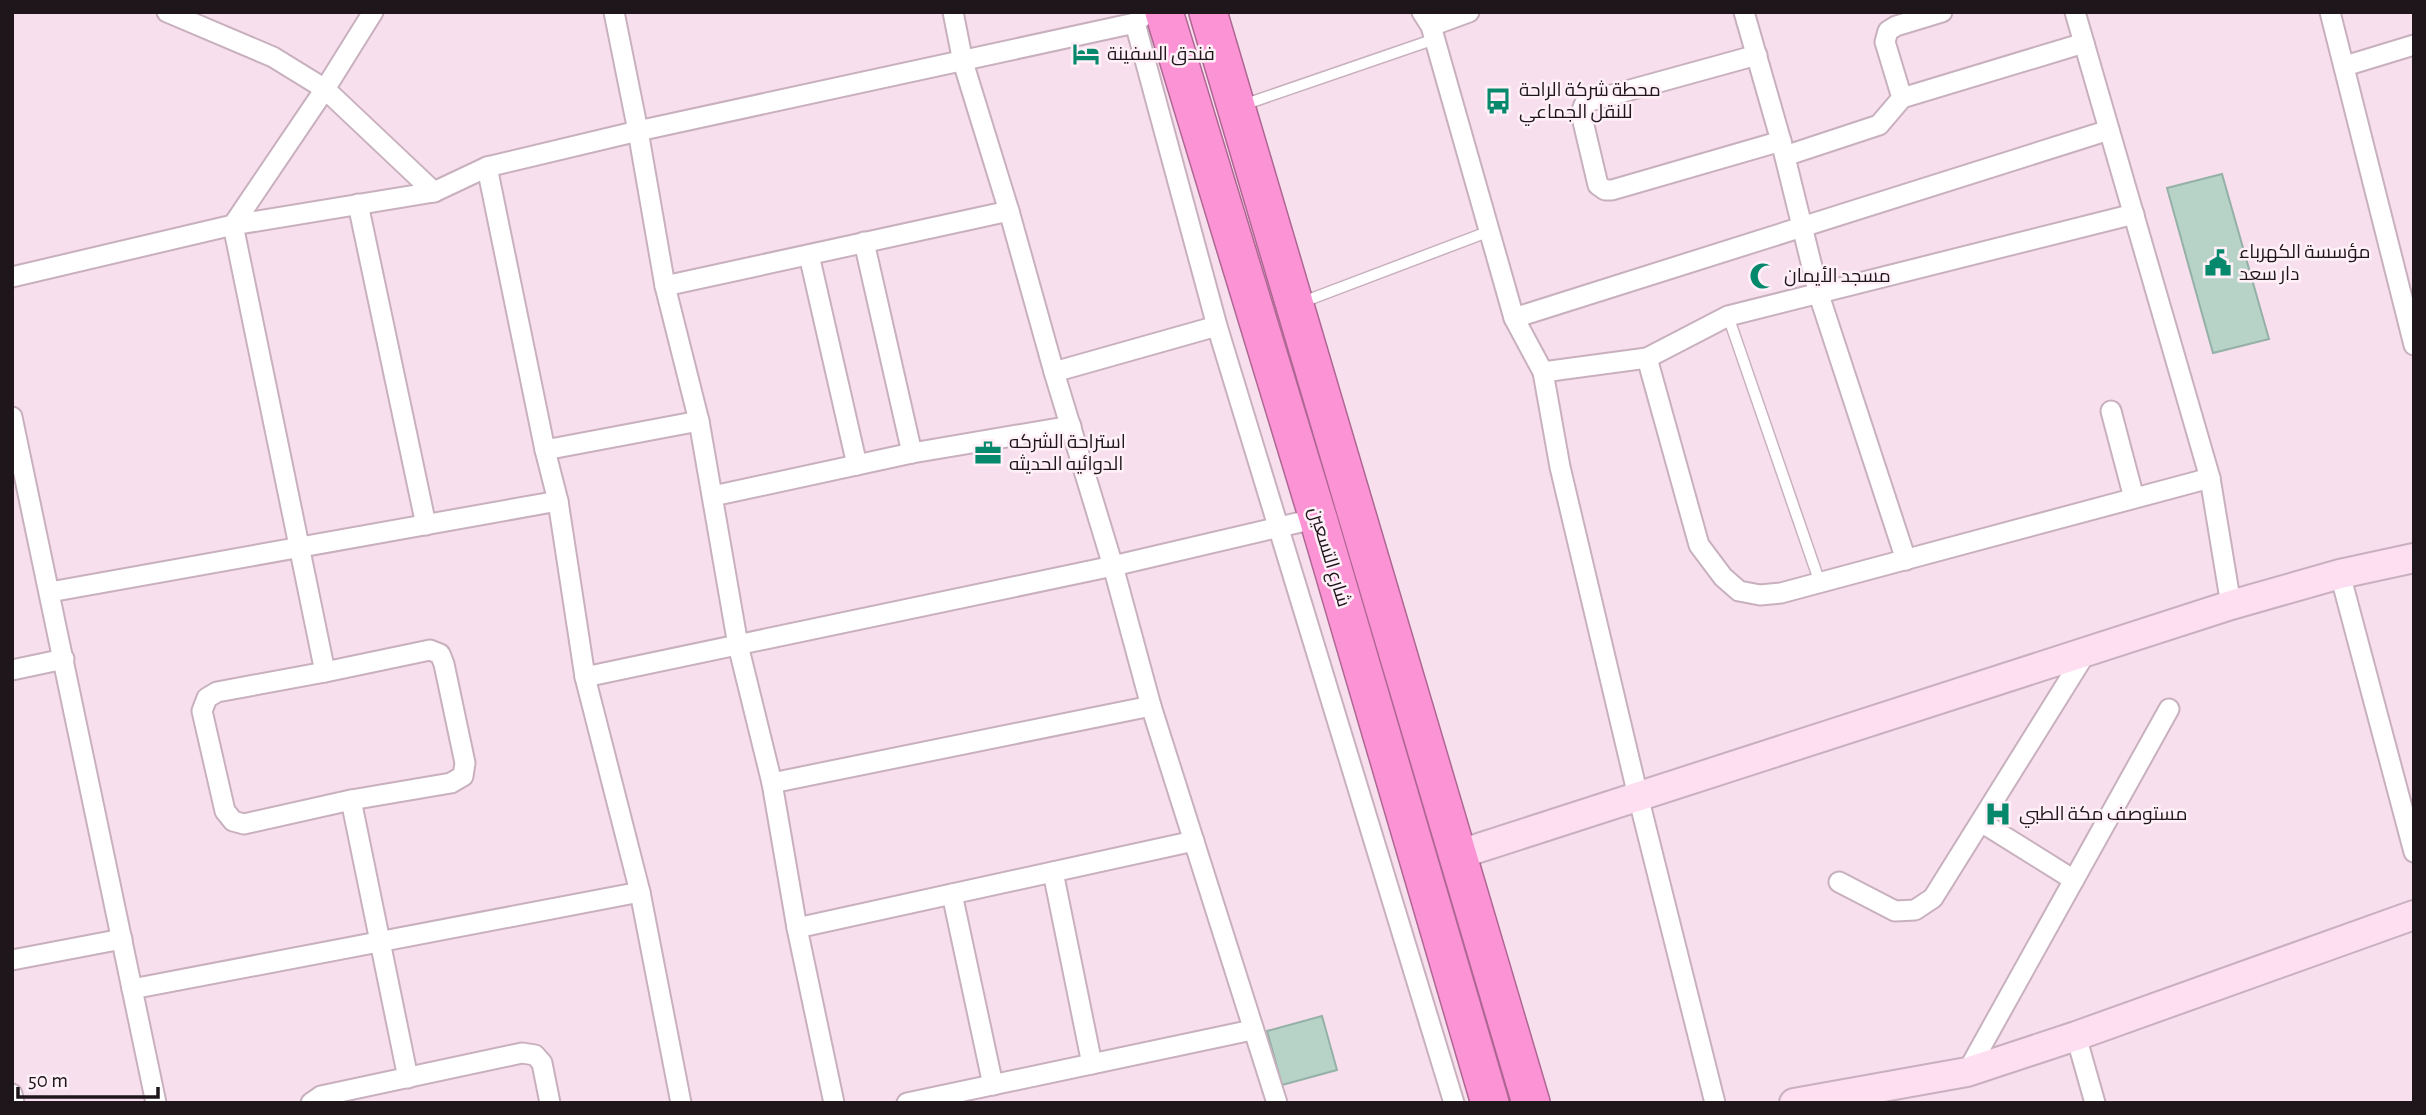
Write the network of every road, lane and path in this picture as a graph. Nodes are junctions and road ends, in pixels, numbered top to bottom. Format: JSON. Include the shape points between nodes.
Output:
{"nodes":[{"id":1,"x":167,"y":12,"type":"edge"},
{"id":2,"x":373,"y":12,"type":"edge"},
{"id":3,"x":614,"y":12,"type":"edge"},
{"id":4,"x":953,"y":12,"type":"edge"},
{"id":5,"x":1208,"y":12,"type":"edge"},
{"id":6,"x":1469,"y":12,"type":"edge"},
{"id":7,"x":1744,"y":12,"type":"edge"},
{"id":8,"x":1942,"y":12,"type":"edge"},
{"id":9,"x":2075,"y":12,"type":"edge"},
{"id":10,"x":2330,"y":12,"type":"edge"},
{"id":11,"x":1149,"y":16,"type":"edge"},
{"id":12,"x":1430,"y":26,"type":"edge"},
{"id":13,"x":2084,"y":43,"type":"junction"},
{"id":14,"x":2414,"y":45,"type":"edge"},
{"id":15,"x":1757,"y":55,"type":"junction"},
{"id":16,"x":963,"y":62,"type":"junction"},
{"id":17,"x":2345,"y":66,"type":"junction"},
{"id":18,"x":325,"y":89,"type":"junction"},
{"id":19,"x":1902,"y":98,"type":"junction"},
{"id":20,"x":1236,"y":107,"type":"junction"},
{"id":21,"x":2109,"y":130,"type":"junction"},
{"id":22,"x":638,"y":131,"type":"junction"},
{"id":23,"x":1783,"y":149,"type":"junction"},
{"id":24,"x":487,"y":167,"type":"junction"},
{"id":25,"x":434,"y":192,"type":"junction"},
{"id":26,"x":358,"y":204,"type":"junction"},
{"id":27,"x":1009,"y":211,"type":"junction"},
{"id":28,"x":2134,"y":214,"type":"junction"},
{"id":29,"x":233,"y":225,"type":"junction"},
{"id":30,"x":1802,"y":227,"type":"junction"},
{"id":31,"x":1489,"y":232,"type":"junction"},
{"id":32,"x":864,"y":242,"type":"junction"},
{"id":33,"x":809,"y":255,"type":"junction"},
{"id":34,"x":12,"y":276,"type":"edge"},
{"id":35,"x":665,"y":286,"type":"junction"},
{"id":36,"x":1819,"y":295,"type":"junction"},
{"id":37,"x":1294,"y":305,"type":"junction"},
{"id":38,"x":1728,"y":316,"type":"junction"},
{"id":39,"x":1514,"y":318,"type":"junction"},
{"id":40,"x":1217,"y":326,"type":"junction"},
{"id":41,"x":2414,"y":345,"type":"edge"},
{"id":42,"x":1647,"y":358,"type":"junction"},
{"id":43,"x":1054,"y":372,"type":"junction"},
{"id":44,"x":1543,"y":372,"type":"junction"},
{"id":45,"x":2111,"y":411,"type":"dead end"},
{"id":46,"x":12,"y":417,"type":"edge"},
{"id":47,"x":699,"y":421,"type":"junction"},
{"id":48,"x":1071,"y":426,"type":"junction"},
{"id":49,"x":545,"y":450,"type":"junction"},
{"id":50,"x":912,"y":453,"type":"junction"},
{"id":51,"x":857,"y":465,"type":"junction"},
{"id":52,"x":2210,"y":478,"type":"junction"},
{"id":53,"x":713,"y":496,"type":"junction"},
{"id":54,"x":2134,"y":498,"type":"junction"},
{"id":55,"x":558,"y":501,"type":"junction"},
{"id":56,"x":1318,"y":518,"type":"junction"},
{"id":57,"x":426,"y":525,"type":"junction"},
{"id":58,"x":1277,"y":529,"type":"junction"},
{"id":59,"x":300,"y":547,"type":"junction"},
{"id":60,"x":2414,"y":558,"type":"edge"},
{"id":61,"x":1906,"y":560,"type":"junction"},
{"id":62,"x":1113,"y":566,"type":"junction"},
{"id":63,"x":2340,"y":574,"type":"junction"},
{"id":64,"x":1820,"y":583,"type":"junction"},
{"id":65,"x":50,"y":592,"type":"junction"},
{"id":66,"x":2231,"y":605,"type":"junction"},
{"id":67,"x":738,"y":645,"type":"junction"},
{"id":68,"x":2087,"y":651,"type":"junction"},
{"id":69,"x":64,"y":659,"type":"junction"},
{"id":70,"x":12,"y":670,"type":"edge"},
{"id":71,"x":325,"y":672,"type":"junction"},
{"id":72,"x":585,"y":677,"type":"junction"},
{"id":73,"x":1151,"y":706,"type":"junction"},
{"id":74,"x":2169,"y":709,"type":"dead end"},
{"id":75,"x":772,"y":783,"type":"junction"},
{"id":76,"x":1638,"y":796,"type":"junction"},
{"id":77,"x":351,"y":800,"type":"junction"},
{"id":78,"x":1981,"y":822,"type":"junction"},
{"id":79,"x":1194,"y":841,"type":"junction"},
{"id":80,"x":2414,"y":852,"type":"edge"},
{"id":81,"x":1457,"y":855,"type":"junction"},
{"id":82,"x":1052,"y":872,"type":"junction"},
{"id":83,"x":2074,"y":880,"type":"junction"},
{"id":84,"x":1839,"y":882,"type":"dead end"},
{"id":85,"x":640,"y":892,"type":"junction"},
{"id":86,"x":952,"y":894,"type":"junction"},
{"id":87,"x":2414,"y":915,"type":"edge"},
{"id":88,"x":797,"y":928,"type":"junction"},
{"id":89,"x":122,"y":939,"type":"junction"},
{"id":90,"x":380,"y":942,"type":"junction"},
{"id":91,"x":12,"y":960,"type":"edge"},
{"id":92,"x":132,"y":989,"type":"junction"},
{"id":93,"x":1252,"y":1030,"type":"junction"},
{"id":94,"x":2076,"y":1036,"type":"junction"},
{"id":95,"x":1092,"y":1064,"type":"junction"},
{"id":96,"x":1967,"y":1072,"type":"junction"},
{"id":97,"x":408,"y":1078,"type":"junction"},
{"id":98,"x":993,"y":1084,"type":"junction"},
{"id":99,"x":12,"y":1094,"type":"edge"},
{"id":100,"x":1530,"y":1102,"type":"edge"},
{"id":101,"x":14,"y":1103,"type":"edge"},
{"id":102,"x":156,"y":1103,"type":"edge"},
{"id":103,"x":312,"y":1103,"type":"edge"},
{"id":104,"x":550,"y":1103,"type":"edge"},
{"id":105,"x":681,"y":1103,"type":"edge"},
{"id":106,"x":834,"y":1103,"type":"edge"},
{"id":107,"x":907,"y":1103,"type":"edge"},
{"id":108,"x":1277,"y":1103,"type":"edge"},
{"id":109,"x":1454,"y":1103,"type":"edge"},
{"id":110,"x":1490,"y":1103,"type":"edge"},
{"id":111,"x":1715,"y":1103,"type":"edge"},
{"id":112,"x":1794,"y":1103,"type":"edge"},
{"id":113,"x":2095,"y":1103,"type":"edge"}],
"edges":[{"from":1,"to":18,"type":"street","via":[[273,57]]},
{"from":2,"to":18,"type":"street"},
{"from":3,"to":22,"type":"street"},
{"from":4,"to":16,"type":"street"},
{"from":5,"to":20,"type":"highway","name":"شارع التسعين"},
{"from":6,"to":12,"type":"street"},
{"from":7,"to":15,"type":"street"},
{"from":8,"to":19,"type":"street","via":[[1888,31],[1885,42]]},
{"from":9,"to":13,"type":"street"},
{"from":10,"to":17,"type":"street"},
{"from":11,"to":16,"type":"street"},
{"from":11,"to":40,"type":"street"},
{"from":11,"to":56,"type":"highway","name":"شارع التسعين"},
{"from":12,"to":20,"type":"lane"},
{"from":12,"to":31,"type":"street"},
{"from":13,"to":19,"type":"street"},
{"from":13,"to":21,"type":"street"},
{"from":14,"to":17,"type":"street"},
{"from":15,"to":23,"type":"street"},
{"from":15,"to":23,"type":"street","via":[[1584,104],[1581,113],[1598,185],[1612,190]]},
{"from":16,"to":22,"type":"street"},
{"from":16,"to":27,"type":"street"},
{"from":17,"to":41,"type":"street"},
{"from":18,"to":25,"type":"street"},
{"from":18,"to":29,"type":"street"},
{"from":19,"to":23,"type":"street","via":[[1878,125]]},
{"from":20,"to":37,"type":"highway","name":"شارع التسعين"},
{"from":21,"to":28,"type":"street"},
{"from":21,"to":30,"type":"street"},
{"from":22,"to":24,"type":"street"},
{"from":22,"to":35,"type":"street"},
{"from":23,"to":30,"type":"street"},
{"from":24,"to":25,"type":"street"},
{"from":24,"to":49,"type":"street"},
{"from":25,"to":26,"type":"street"},
{"from":26,"to":29,"type":"street"},
{"from":26,"to":57,"type":"street"},
{"from":27,"to":32,"type":"street"},
{"from":27,"to":43,"type":"street"},
{"from":28,"to":36,"type":"street"},
{"from":28,"to":52,"type":"street"},
{"from":29,"to":34,"type":"street"},
{"from":29,"to":59,"type":"street"},
{"from":30,"to":36,"type":"street"},
{"from":30,"to":39,"type":"street"},
{"from":31,"to":37,"type":"lane"},
{"from":31,"to":39,"type":"street"},
{"from":32,"to":33,"type":"street"},
{"from":32,"to":50,"type":"street"},
{"from":33,"to":35,"type":"street"},
{"from":33,"to":51,"type":"street"},
{"from":35,"to":47,"type":"street"},
{"from":36,"to":38,"type":"street"},
{"from":36,"to":61,"type":"street"},
{"from":37,"to":81,"type":"highway","name":"شارع التسعين"},
{"from":38,"to":42,"type":"street"},
{"from":38,"to":64,"type":"lane"},
{"from":39,"to":44,"type":"street"},
{"from":40,"to":43,"type":"street"},
{"from":40,"to":58,"type":"street"},
{"from":42,"to":44,"type":"street"},
{"from":42,"to":64,"type":"street","via":[[1699,545],[1723,577],[1739,590],[1760,595]]},
{"from":43,"to":48,"type":"street"},
{"from":44,"to":76,"type":"street","via":[[1560,467]]},
{"from":45,"to":54,"type":"street"},
{"from":46,"to":65,"type":"street"},
{"from":47,"to":49,"type":"street"},
{"from":47,"to":53,"type":"street"},
{"from":48,"to":50,"type":"street"},
{"from":48,"to":62,"type":"street"},
{"from":49,"to":55,"type":"street"},
{"from":50,"to":51,"type":"street"},
{"from":51,"to":53,"type":"street"},
{"from":52,"to":54,"type":"street"},
{"from":52,"to":66,"type":"street"},
{"from":53,"to":67,"type":"street"},
{"from":54,"to":61,"type":"street"},
{"from":55,"to":57,"type":"street"},
{"from":55,"to":72,"type":"street"},
{"from":56,"to":58,"type":"street"},
{"from":56,"to":110,"type":"highway","name":"شارع التسعين"},
{"from":57,"to":59,"type":"street"},
{"from":58,"to":62,"type":"street"},
{"from":58,"to":109,"type":"street"},
{"from":59,"to":65,"type":"street"},
{"from":59,"to":71,"type":"street"},
{"from":60,"to":63,"type":"street"},
{"from":61,"to":64,"type":"street"},
{"from":62,"to":67,"type":"street"},
{"from":62,"to":73,"type":"street"},
{"from":63,"to":66,"type":"street"},
{"from":63,"to":80,"type":"street"},
{"from":65,"to":69,"type":"street"},
{"from":66,"to":68,"type":"street"},
{"from":67,"to":72,"type":"street"},
{"from":67,"to":75,"type":"street"},
{"from":68,"to":76,"type":"street"},
{"from":68,"to":78,"type":"street"},
{"from":69,"to":70,"type":"street"},
{"from":69,"to":89,"type":"street"},
{"from":71,"to":77,"type":"street","via":[[430,650],[440,654],[465,763],[463,776],[451,783]]},
{"from":71,"to":77,"type":"street","via":[[217,692],[207,698],[202,710],[225,811],[233,821],[244,824]]},
{"from":72,"to":85,"type":"street"},
{"from":73,"to":75,"type":"street"},
{"from":73,"to":79,"type":"street"},
{"from":74,"to":83,"type":"street"},
{"from":75,"to":88,"type":"street"},
{"from":76,"to":81,"type":"street"},
{"from":76,"to":111,"type":"street"},
{"from":77,"to":90,"type":"street"},
{"from":78,"to":83,"type":"street"},
{"from":78,"to":84,"type":"street","via":[[1933,898],[1915,910],[1895,911]]},
{"from":79,"to":82,"type":"street"},
{"from":79,"to":93,"type":"street"},
{"from":81,"to":100,"type":"highway","name":"شارع التسعين"},
{"from":82,"to":86,"type":"street"},
{"from":82,"to":95,"type":"street"},
{"from":83,"to":96,"type":"street"},
{"from":85,"to":90,"type":"street"},
{"from":85,"to":105,"type":"street"},
{"from":86,"to":88,"type":"street"},
{"from":86,"to":98,"type":"street"},
{"from":87,"to":94,"type":"street"},
{"from":88,"to":106,"type":"street"},
{"from":89,"to":91,"type":"street"},
{"from":89,"to":92,"type":"street"},
{"from":90,"to":92,"type":"street"},
{"from":90,"to":97,"type":"street"},
{"from":92,"to":102,"type":"street"},
{"from":93,"to":95,"type":"street"},
{"from":93,"to":108,"type":"street"},
{"from":94,"to":96,"type":"street"},
{"from":94,"to":113,"type":"street"},
{"from":95,"to":98,"type":"street"},
{"from":96,"to":112,"type":"street"},
{"from":97,"to":103,"type":"street","via":[[321,1096]]},
{"from":97,"to":104,"type":"street","via":[[522,1053],[535,1055],[542,1063]]},
{"from":98,"to":107,"type":"street"},
{"from":99,"to":101,"type":"street"}]}
